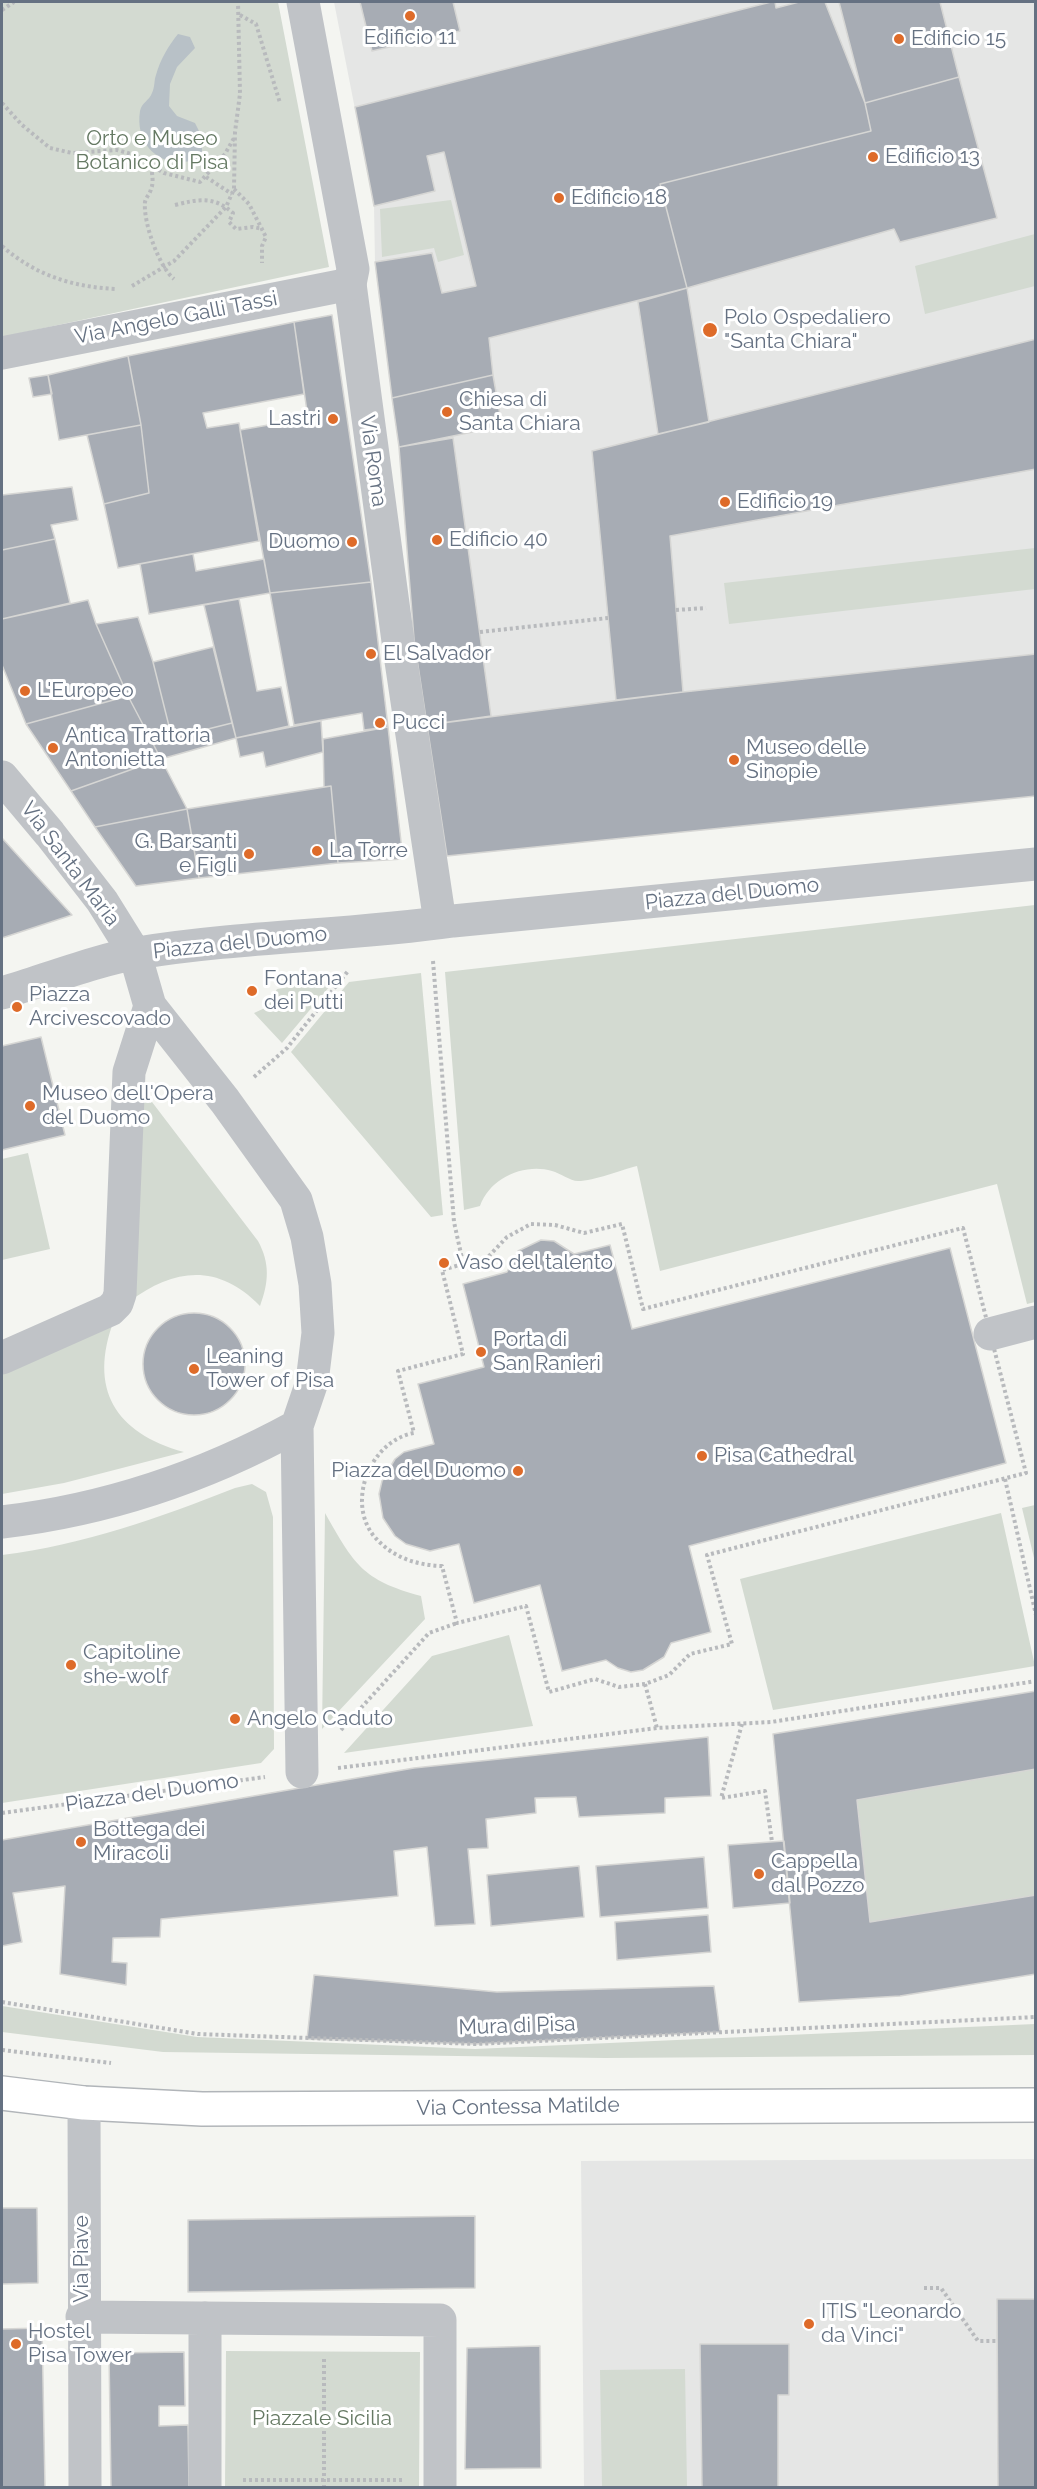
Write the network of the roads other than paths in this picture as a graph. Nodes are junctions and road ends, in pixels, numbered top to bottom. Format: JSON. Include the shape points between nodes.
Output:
{"nodes":[{"id":1,"x":303,"y":2,"type":"edge"},
{"id":2,"x":350,"y":284,"type":"junction"},
{"id":3,"x":2,"y":353,"type":"edge"},
{"id":4,"x":2,"y":777,"type":"edge"},
{"id":5,"x":1035,"y":864,"type":"edge"},
{"id":6,"x":435,"y":923,"type":"junction"},
{"id":7,"x":135,"y":954,"type":"junction"},
{"id":8,"x":15,"y":989,"type":"edge"},
{"id":9,"x":150,"y":1006,"type":"junction"},
{"id":10,"x":1035,"y":1322,"type":"edge"},
{"id":11,"x":990,"y":1334,"type":"road end"},
{"id":12,"x":2,"y":1358,"type":"edge"},
{"id":13,"x":297,"y":1426,"type":"junction"},
{"id":14,"x":2,"y":1522,"type":"edge"},
{"id":15,"x":302,"y":1773,"type":"road end"},
{"id":16,"x":2,"y":2093,"type":"edge"},
{"id":17,"x":84,"y":2103,"type":"junction"},
{"id":18,"x":1035,"y":2105,"type":"edge"},
{"id":19,"x":82,"y":2317,"type":"junction"},
{"id":20,"x":205,"y":2318,"type":"junction"},
{"id":21,"x":440,"y":2483,"type":"edge"},
{"id":22,"x":205,"y":2484,"type":"edge"},
{"id":23,"x":85,"y":2487,"type":"edge"}],
"edges":[{"from":1,"to":2,"type":"street","name":"Via Roma","via":[[353,269]]},
{"from":2,"to":3,"type":"street","name":"Via Angelo Galli Tassi"},
{"from":2,"to":6,"type":"street","name":"Via Roma"},
{"from":4,"to":7,"type":"street","name":"Via Santa Maria","via":[[102,901]]},
{"from":5,"to":6,"type":"street","name":"Piazza del Duomo"},
{"from":6,"to":7,"type":"street","name":"Piazza del Duomo"},
{"from":7,"to":8,"type":"street","name":"Piazza del Duomo"},
{"from":7,"to":9,"type":"street","name":"Piazza del Duomo"},
{"from":9,"to":12,"type":"street","via":[[129,1072],[117,1303],[110,1310]]},
{"from":9,"to":13,"type":"street","name":"Piazza del Duomo","via":[[296,1200],[315,1284],[318,1333],[312,1382]]},
{"from":10,"to":11,"type":"street"},
{"from":13,"to":14,"type":"street","via":[[201,1473],[129,1496]]},
{"from":13,"to":15,"type":"street","name":"Piazza del Duomo"},
{"from":16,"to":17,"type":"main road","name":"Via Contessa Matilde"},
{"from":17,"to":18,"type":"main road","name":"Via Contessa Matilde","via":[[259,2110]]},
{"from":17,"to":19,"type":"street","name":"Via Piave"},
{"from":19,"to":20,"type":"street"},
{"from":19,"to":23,"type":"street","name":"Via Piave"},
{"from":20,"to":21,"type":"street","via":[[440,2320]]},
{"from":20,"to":22,"type":"street"}]}
